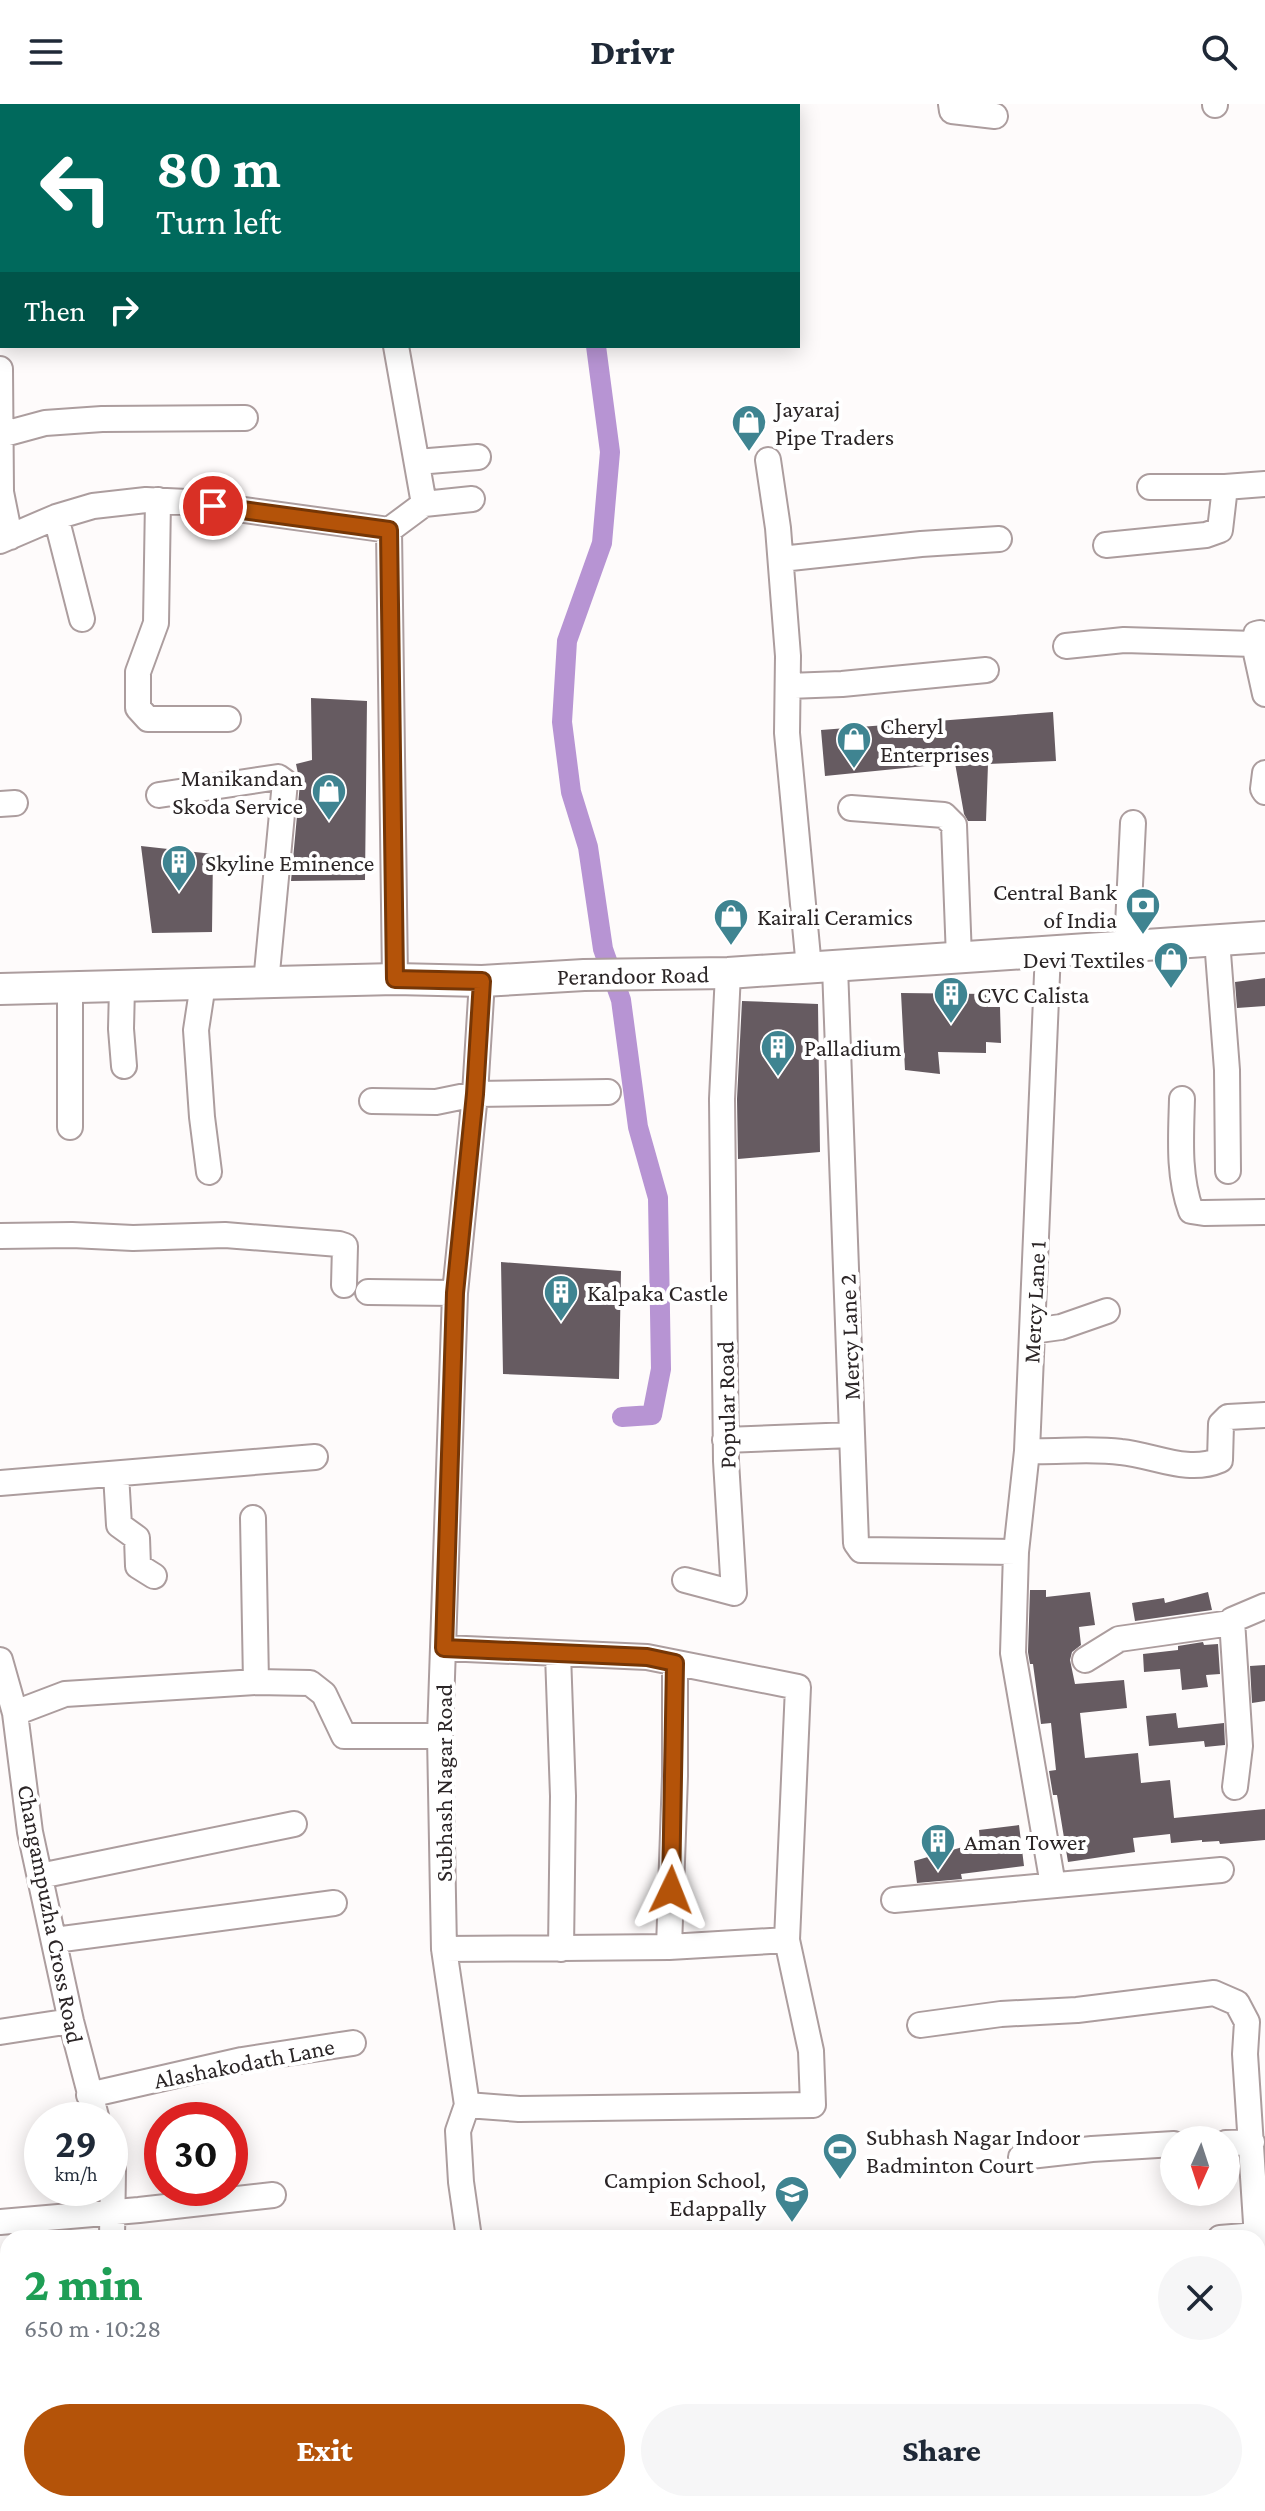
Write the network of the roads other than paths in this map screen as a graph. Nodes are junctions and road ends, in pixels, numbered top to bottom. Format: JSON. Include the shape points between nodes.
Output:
{"nodes":[{"id":1,"x":951,"y":104,"type":"edge"},
{"id":2,"x":995,"y":116,"type":"dead end"},
{"id":3,"x":396,"y":348,"type":"edge"},
{"id":4,"x":0,"y":369,"type":"edge"},
{"id":5,"x":245,"y":418,"type":"dead end"},
{"id":6,"x":1,"y":435,"type":"edge"},
{"id":7,"x":478,"y":457,"type":"dead end"},
{"id":8,"x":768,"y":460,"type":"dead end"},
{"id":9,"x":417,"y":462,"type":"junction"},
{"id":10,"x":1265,"y":484,"type":"edge"},
{"id":11,"x":1150,"y":487,"type":"dead end"},
{"id":12,"x":1225,"y":487,"type":"junction"},
{"id":13,"x":472,"y":499,"type":"dead end"},
{"id":14,"x":158,"y":500,"type":"junction"},
{"id":15,"x":424,"y":504,"type":"junction"},
{"id":16,"x":56,"y":517,"type":"junction"},
{"id":17,"x":389,"y":530,"type":"junction"},
{"id":18,"x":5,"y":539,"type":"edge"},
{"id":19,"x":999,"y":539,"type":"dead end"},
{"id":20,"x":1106,"y":545,"type":"dead end"},
{"id":21,"x":781,"y":559,"type":"junction"},
{"id":22,"x":82,"y":619,"type":"dead end"},
{"id":23,"x":1260,"y":638,"type":"edge"},
{"id":24,"x":1066,"y":646,"type":"dead end"},
{"id":25,"x":986,"y":670,"type":"dead end"},
{"id":26,"x":788,"y":686,"type":"junction"},
{"id":27,"x":1265,"y":694,"type":"edge"},
{"id":28,"x":228,"y":719,"type":"dead end"},
{"id":29,"x":1265,"y":773,"type":"edge"},
{"id":30,"x":1265,"y":792,"type":"edge"},
{"id":31,"x":159,"y":795,"type":"dead end"},
{"id":32,"x":851,"y":808,"type":"dead end"},
{"id":33,"x":1133,"y":823,"type":"dead end"},
{"id":34,"x":1265,"y":937,"type":"edge"},
{"id":35,"x":1217,"y":940,"type":"junction"},
{"id":36,"x":1127,"y":946,"type":"junction"},
{"id":37,"x":1048,"y":951,"type":"junction"},
{"id":38,"x":959,"y":958,"type":"junction"},
{"id":39,"x":822,"y":968,"type":"junction"},
{"id":40,"x":728,"y":973,"type":"junction"},
{"id":41,"x":395,"y":979,"type":"junction"},
{"id":42,"x":482,"y":981,"type":"junction"},
{"id":43,"x":266,"y":983,"type":"junction"},
{"id":44,"x":203,"y":984,"type":"junction"},
{"id":45,"x":122,"y":987,"type":"junction"},
{"id":46,"x":0,"y":989,"type":"edge"},
{"id":47,"x":70,"y":989,"type":"junction"},
{"id":48,"x":124,"y":1066,"type":"dead end"},
{"id":49,"x":608,"y":1092,"type":"dead end"},
{"id":50,"x":475,"y":1094,"type":"junction"},
{"id":51,"x":1182,"y":1099,"type":"dead end"},
{"id":52,"x":372,"y":1101,"type":"dead end"},
{"id":53,"x":70,"y":1127,"type":"dead end"},
{"id":54,"x":1228,"y":1171,"type":"dead end"},
{"id":55,"x":209,"y":1172,"type":"dead end"},
{"id":56,"x":1265,"y":1212,"type":"edge"},
{"id":57,"x":0,"y":1236,"type":"edge"},
{"id":58,"x":344,"y":1285,"type":"dead end"},
{"id":59,"x":368,"y":1292,"type":"dead end"},
{"id":60,"x":455,"y":1293,"type":"junction"},
{"id":61,"x":1107,"y":1311,"type":"dead end"},
{"id":62,"x":1032,"y":1331,"type":"junction"},
{"id":63,"x":1265,"y":1415,"type":"edge"},
{"id":64,"x":852,"y":1435,"type":"junction"},
{"id":65,"x":725,"y":1440,"type":"junction"},
{"id":66,"x":1027,"y":1451,"type":"junction"},
{"id":67,"x":315,"y":1457,"type":"dead end"},
{"id":68,"x":116,"y":1474,"type":"junction"},
{"id":69,"x":0,"y":1483,"type":"edge"},
{"id":70,"x":253,"y":1518,"type":"dead end"},
{"id":71,"x":1016,"y":1552,"type":"junction"},
{"id":72,"x":154,"y":1576,"type":"dead end"},
{"id":73,"x":685,"y":1580,"type":"dead end"},
{"id":74,"x":1265,"y":1606,"type":"edge"},
{"id":75,"x":1231,"y":1623,"type":"junction"},
{"id":76,"x":444,"y":1648,"type":"junction"},
{"id":77,"x":558,"y":1654,"type":"junction"},
{"id":78,"x":0,"y":1660,"type":"edge"},
{"id":79,"x":1085,"y":1660,"type":"dead end"},
{"id":80,"x":675,"y":1663,"type":"junction"},
{"id":81,"x":256,"y":1682,"type":"junction"},
{"id":82,"x":15,"y":1713,"type":"junction"},
{"id":83,"x":440,"y":1736,"type":"junction"},
{"id":84,"x":1235,"y":1787,"type":"dead end"},
{"id":85,"x":294,"y":1824,"type":"dead end"},
{"id":86,"x":1221,"y":1870,"type":"dead end"},
{"id":87,"x":40,"y":1876,"type":"junction"},
{"id":88,"x":1053,"y":1885,"type":"junction"},
{"id":89,"x":894,"y":1900,"type":"dead end"},
{"id":90,"x":334,"y":1903,"type":"dead end"},
{"id":91,"x":55,"y":1940,"type":"junction"},
{"id":92,"x":787,"y":1940,"type":"junction"},
{"id":93,"x":669,"y":1947,"type":"junction"},
{"id":94,"x":444,"y":1949,"type":"junction"},
{"id":95,"x":561,"y":1949,"type":"junction"},
{"id":96,"x":71,"y":2021,"type":"junction"},
{"id":97,"x":920,"y":2025,"type":"dead end"},
{"id":98,"x":0,"y":2032,"type":"edge"},
{"id":99,"x":353,"y":2043,"type":"dead end"},
{"id":100,"x":89,"y":2095,"type":"junction"},
{"id":101,"x":91,"y":2102,"type":"edge"},
{"id":102,"x":467,"y":2105,"type":"junction"},
{"id":103,"x":1240,"y":2142,"type":"edge"},
{"id":104,"x":1252,"y":2142,"type":"junction"},
{"id":105,"x":1160,"y":2145,"type":"edge"},
{"id":106,"x":1021,"y":2157,"type":"dead end"},
{"id":107,"x":273,"y":2195,"type":"dead end"},
{"id":108,"x":113,"y":2206,"type":"edge"},
{"id":109,"x":113,"y":2212,"type":"junction"},
{"id":110,"x":0,"y":2222,"type":"edge"},
{"id":111,"x":112,"y":2230,"type":"edge"},
{"id":112,"x":468,"y":2230,"type":"edge"},
{"id":113,"x":1257,"y":2230,"type":"edge"}],
"edges":[{"from":1,"to":2,"type":"street","via":[[952,111]]},
{"from":3,"to":9,"type":"street"},
{"from":4,"to":6,"type":"street"},
{"from":5,"to":6,"type":"street","via":[[102,419],[45,423]]},
{"from":6,"to":18,"type":"street"},
{"from":7,"to":9,"type":"street"},
{"from":8,"to":21,"type":"street","name":"Mercy Lane 2"},
{"from":9,"to":15,"type":"street"},
{"from":10,"to":12,"type":"street"},
{"from":11,"to":12,"type":"street"},
{"from":12,"to":20,"type":"street","via":[[1220,530]]},
{"from":13,"to":15,"type":"street"},
{"from":14,"to":16,"type":"street","via":[[93,506]]},
{"from":14,"to":17,"type":"street"},
{"from":14,"to":28,"type":"street","via":[[156,623],[138,672],[138,708],[148,719]]},
{"from":15,"to":17,"type":"street"},
{"from":16,"to":18,"type":"street"},
{"from":16,"to":22,"type":"street"},
{"from":17,"to":41,"type":"street"},
{"from":19,"to":21,"type":"street"},
{"from":21,"to":26,"type":"street","name":"Mercy Lane 2"},
{"from":23,"to":24,"type":"street"},
{"from":23,"to":27,"type":"street"},
{"from":25,"to":26,"type":"street"},
{"from":26,"to":39,"type":"street","name":"Mercy Lane 2","via":[[787,733]]},
{"from":29,"to":30,"type":"street"},
{"from":31,"to":43,"type":"street","via":[[278,777],[285,782]]},
{"from":32,"to":38,"type":"street","via":[[944,815],[954,825]]},
{"from":33,"to":36,"type":"street"},
{"from":34,"to":35,"type":"main road","name":"Perandoor Road"},
{"from":35,"to":36,"type":"main road","name":"Perandoor Road"},
{"from":35,"to":54,"type":"street"},
{"from":36,"to":37,"type":"main road","name":"Perandoor Road"},
{"from":37,"to":38,"type":"main road","name":"Perandoor Road"},
{"from":37,"to":62,"type":"street","name":"Mercy Lane 1"},
{"from":38,"to":39,"type":"main road","name":"Perandoor Road"},
{"from":39,"to":40,"type":"main road","name":"Perandoor Road"},
{"from":39,"to":64,"type":"street","name":"Mercy Lane 2"},
{"from":40,"to":42,"type":"main road","name":"Perandoor Road"},
{"from":40,"to":65,"type":"street","name":"Popular Road","via":[[716,1031],[722,1099]]},
{"from":41,"to":42,"type":"main road","name":"Perandoor Road"},
{"from":41,"to":43,"type":"main road","name":"Perandoor Road"},
{"from":42,"to":50,"type":"street","name":"Subhash Nagar Road"},
{"from":43,"to":44,"type":"main road","name":"Perandoor Road"},
{"from":44,"to":45,"type":"main road","name":"Perandoor Road"},
{"from":44,"to":55,"type":"street","via":[[196,1030]]},
{"from":45,"to":47,"type":"main road","name":"Perandoor Road"},
{"from":45,"to":48,"type":"street"},
{"from":46,"to":47,"type":"main road","name":"Perandoor Road"},
{"from":47,"to":53,"type":"street"},
{"from":49,"to":50,"type":"street"},
{"from":50,"to":52,"type":"street","via":[[436,1102]]},
{"from":50,"to":60,"type":"street","name":"Subhash Nagar Road"},
{"from":51,"to":56,"type":"street","via":[[1183,1182],[1191,1211]]},
{"from":57,"to":58,"type":"street","via":[[225,1235],[339,1244],[346,1254]]},
{"from":59,"to":60,"type":"street"},
{"from":60,"to":76,"type":"street","name":"Subhash Nagar Road"},
{"from":61,"to":62,"type":"street"},
{"from":62,"to":66,"type":"street","name":"Mercy Lane 1"},
{"from":63,"to":66,"type":"street","via":[[1228,1417],[1221,1424],[1220,1460],[1214,1462],[1176,1464],[1122,1452]]},
{"from":64,"to":65,"type":"street"},
{"from":64,"to":71,"type":"street","name":"Mercy Lane 2","via":[[856,1543],[861,1550]]},
{"from":65,"to":73,"type":"street","name":"Popular Road","via":[[734,1593]]},
{"from":66,"to":71,"type":"street","name":"Mercy Lane 1"},
{"from":67,"to":68,"type":"street"},
{"from":68,"to":69,"type":"street"},
{"from":68,"to":72,"type":"street","via":[[119,1525],[137,1538],[138,1566]]},
{"from":70,"to":81,"type":"street"},
{"from":71,"to":88,"type":"street","name":"Mercy Lane 1","via":[[1013,1653]]},
{"from":74,"to":75,"type":"street"},
{"from":75,"to":79,"type":"street","via":[[1119,1639]]},
{"from":75,"to":84,"type":"street","via":[[1240,1746]]},
{"from":76,"to":77,"type":"street"},
{"from":76,"to":83,"type":"street","name":"Subhash Nagar Road"},
{"from":77,"to":80,"type":"street"},
{"from":77,"to":95,"type":"street"},
{"from":78,"to":82,"type":"street","name":"Changampuzha Cross Road"},
{"from":80,"to":92,"type":"street","via":[[798,1687]]},
{"from":80,"to":93,"type":"street"},
{"from":81,"to":82,"type":"street","via":[[65,1694]]},
{"from":81,"to":83,"type":"street","via":[[310,1683],[324,1694],[344,1736]]},
{"from":82,"to":87,"type":"street","name":"Changampuzha Cross Road"},
{"from":83,"to":94,"type":"street","name":"Subhash Nagar Road"},
{"from":85,"to":87,"type":"street"},
{"from":86,"to":88,"type":"street"},
{"from":87,"to":91,"type":"street","name":"Changampuzha Cross Road"},
{"from":88,"to":89,"type":"street"},
{"from":90,"to":91,"type":"street"},
{"from":91,"to":96,"type":"street","name":"Changampuzha Cross Road"},
{"from":92,"to":93,"type":"street"},
{"from":92,"to":102,"type":"street","via":[[811,2051],[813,2105]]},
{"from":93,"to":95,"type":"street"},
{"from":94,"to":95,"type":"street"},
{"from":94,"to":102,"type":"street","name":"Subhash Nagar Road"},
{"from":96,"to":98,"type":"street"},
{"from":96,"to":100,"type":"street","name":"Changampuzha Cross Road"},
{"from":97,"to":104,"type":"street","via":[[1214,1993],[1237,2003],[1247,2022]]},
{"from":99,"to":100,"type":"street","name":"Alashakodath Lane","via":[[242,2060]]},
{"from":100,"to":101,"type":"street","name":"Changampuzha Cross Road"},
{"from":102,"to":112,"type":"street","via":[[458,2131]]},
{"from":103,"to":104,"type":"street"},
{"from":104,"to":113,"type":"street"},
{"from":105,"to":106,"type":"street"},
{"from":107,"to":109,"type":"street"},
{"from":108,"to":109,"type":"street"},
{"from":109,"to":110,"type":"street"},
{"from":109,"to":111,"type":"street"}]}
